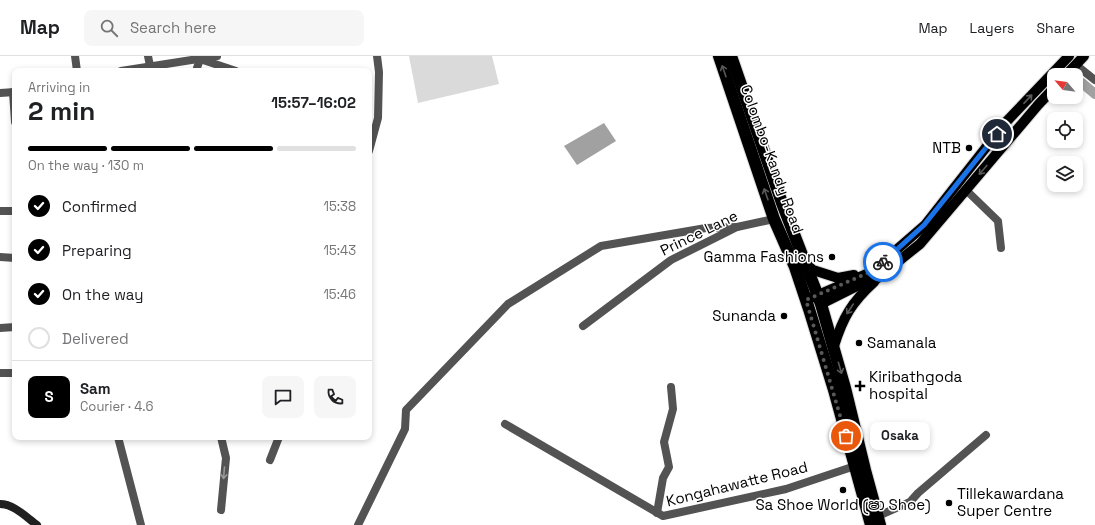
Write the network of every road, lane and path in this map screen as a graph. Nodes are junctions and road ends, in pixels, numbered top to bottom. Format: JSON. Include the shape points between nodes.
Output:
{"nodes":[{"id":1,"x":75,"y":56,"type":"edge"},
{"id":2,"x":148,"y":56,"type":"edge"},
{"id":3,"x":215,"y":56,"type":"edge"},
{"id":4,"x":377,"y":56,"type":"edge"},
{"id":5,"x":719,"y":56,"type":"edge"},
{"id":6,"x":731,"y":56,"type":"edge"},
{"id":7,"x":1068,"y":56,"type":"edge"},
{"id":8,"x":1084,"y":56,"type":"edge"},
{"id":9,"x":200,"y":59,"type":"junction"},
{"id":10,"x":1076,"y":65,"type":"junction"},
{"id":11,"x":150,"y":66,"type":"junction"},
{"id":12,"x":77,"y":68,"type":"edge"},
{"id":13,"x":138,"y":68,"type":"edge"},
{"id":14,"x":197,"y":68,"type":"edge"},
{"id":15,"x":227,"y":68,"type":"edge"},
{"id":16,"x":1073,"y":68,"type":"edge"},
{"id":17,"x":1095,"y":80,"type":"edge"},
{"id":18,"x":12,"y":92,"type":"edge"},
{"id":19,"x":0,"y":93,"type":"edge"},
{"id":20,"x":1047,"y":95,"type":"edge"},
{"id":21,"x":372,"y":116,"type":"edge"},
{"id":22,"x":378,"y":118,"type":"junction"},
{"id":23,"x":372,"y":140,"type":"edge"},
{"id":24,"x":966,"y":190,"type":"junction"},
{"id":25,"x":0,"y":211,"type":"edge"},
{"id":26,"x":12,"y":211,"type":"edge"},
{"id":27,"x":774,"y":219,"type":"junction"},
{"id":28,"x":737,"y":228,"type":"junction"},
{"id":29,"x":1001,"y":248,"type":"dead end"},
{"id":30,"x":0,"y":257,"type":"edge"},
{"id":31,"x":12,"y":258,"type":"edge"},
{"id":32,"x":806,"y":264,"type":"junction"},
{"id":33,"x":873,"y":276,"type":"junction"},
{"id":34,"x":819,"y":299,"type":"junction"},
{"id":35,"x":807,"y":304,"type":"junction"},
{"id":36,"x":583,"y":326,"type":"dead end"},
{"id":37,"x":12,"y":327,"type":"edge"},
{"id":38,"x":0,"y":328,"type":"edge"},
{"id":39,"x":834,"y":346,"type":"junction"},
{"id":40,"x":12,"y":373,"type":"edge"},
{"id":41,"x":0,"y":374,"type":"edge"},
{"id":42,"x":671,"y":387,"type":"dead end"},
{"id":43,"x":505,"y":424,"type":"dead end"},
{"id":44,"x":986,"y":435,"type":"dead end"},
{"id":45,"x":119,"y":440,"type":"edge"},
{"id":46,"x":223,"y":440,"type":"edge"},
{"id":47,"x":278,"y":440,"type":"edge"},
{"id":48,"x":270,"y":460,"type":"dead end"},
{"id":49,"x":855,"y":466,"type":"junction"},
{"id":50,"x":0,"y":504,"type":"edge"},
{"id":51,"x":221,"y":510,"type":"dead end"},
{"id":52,"x":660,"y":514,"type":"junction"},
{"id":53,"x":874,"y":523,"type":"edge"},
{"id":54,"x":37,"y":525,"type":"edge"},
{"id":55,"x":141,"y":525,"type":"edge"},
{"id":56,"x":358,"y":525,"type":"edge"},
{"id":57,"x":663,"y":525,"type":"edge"}],
"edges":[{"from":1,"to":12,"type":"street"},
{"from":2,"to":11,"type":"street"},
{"from":3,"to":9,"type":"street"},
{"from":4,"to":22,"type":"street","via":[[380,72]]},
{"from":27,"to":5,"type":"highway","name":"Colombo-Kandy Road","one_way":true},
{"from":6,"to":32,"type":"highway","name":"Colombo-Kandy Road"},
{"from":7,"to":10,"type":"street"},
{"from":33,"to":7,"type":"main road","one_way":true,"via":[[924,225],[1006,122]]},
{"from":8,"to":10,"type":"main road"},
{"from":9,"to":11,"type":"street"},
{"from":9,"to":14,"type":"street"},
{"from":9,"to":15,"type":"street"},
{"from":10,"to":16,"type":"main road"},
{"from":10,"to":17,"type":"street"},
{"from":11,"to":13,"type":"street"},
{"from":18,"to":19,"type":"street"},
{"from":20,"to":24,"type":"main road","one_way":true},
{"from":21,"to":22,"type":"street"},
{"from":22,"to":23,"type":"street"},
{"from":24,"to":29,"type":"street","via":[[998,221]]},
{"from":24,"to":33,"type":"main road","via":[[920,244]]},
{"from":25,"to":26,"type":"street"},
{"from":27,"to":28,"type":"street","name":"Prince Lane"},
{"from":27,"to":35,"type":"highway","name":"Colombo-Kandy Road","via":[[796,268]]},
{"from":28,"to":36,"type":"street","name":"Prince Lane","via":[[671,260]]},
{"from":28,"to":56,"type":"street","via":[[706,228],[601,246],[508,304],[406,410],[404,429]]},
{"from":30,"to":31,"type":"street"},
{"from":32,"to":33,"type":"main road","via":[[813,270],[838,278]]},
{"from":32,"to":34,"type":"highway","name":"Colombo-Kandy Road"},
{"from":33,"to":34,"type":"main road"},
{"from":33,"to":39,"type":"main road","one_way":true,"via":[[848,310]]},
{"from":34,"to":35,"type":"main road"},
{"from":34,"to":39,"type":"highway","name":"Colombo-Kandy Road"},
{"from":35,"to":49,"type":"highway","name":"Colombo-Kandy Road"},
{"from":37,"to":38,"type":"street"},
{"from":39,"to":53,"type":"highway","name":"Colombo-Kandy Road","one_way":true},
{"from":40,"to":41,"type":"street"},
{"from":42,"to":52,"type":"street","via":[[673,409],[664,442],[668,467],[663,478]]},
{"from":43,"to":52,"type":"street","name":"Kongahawatte Road"},
{"from":44,"to":53,"type":"street","via":[[910,502]]},
{"from":45,"to":55,"type":"street"},
{"from":46,"to":51,"type":"street","one_way":true,"via":[[226,458]]},
{"from":47,"to":48,"type":"street"},
{"from":49,"to":52,"type":"street","name":"Kongahawatte Road","via":[[786,489]]},
{"from":49,"to":53,"type":"highway","name":"Colombo-Kandy Road"},
{"from":50,"to":54,"type":"street","via":[[18,510]]},
{"from":52,"to":57,"type":"street"}]}
